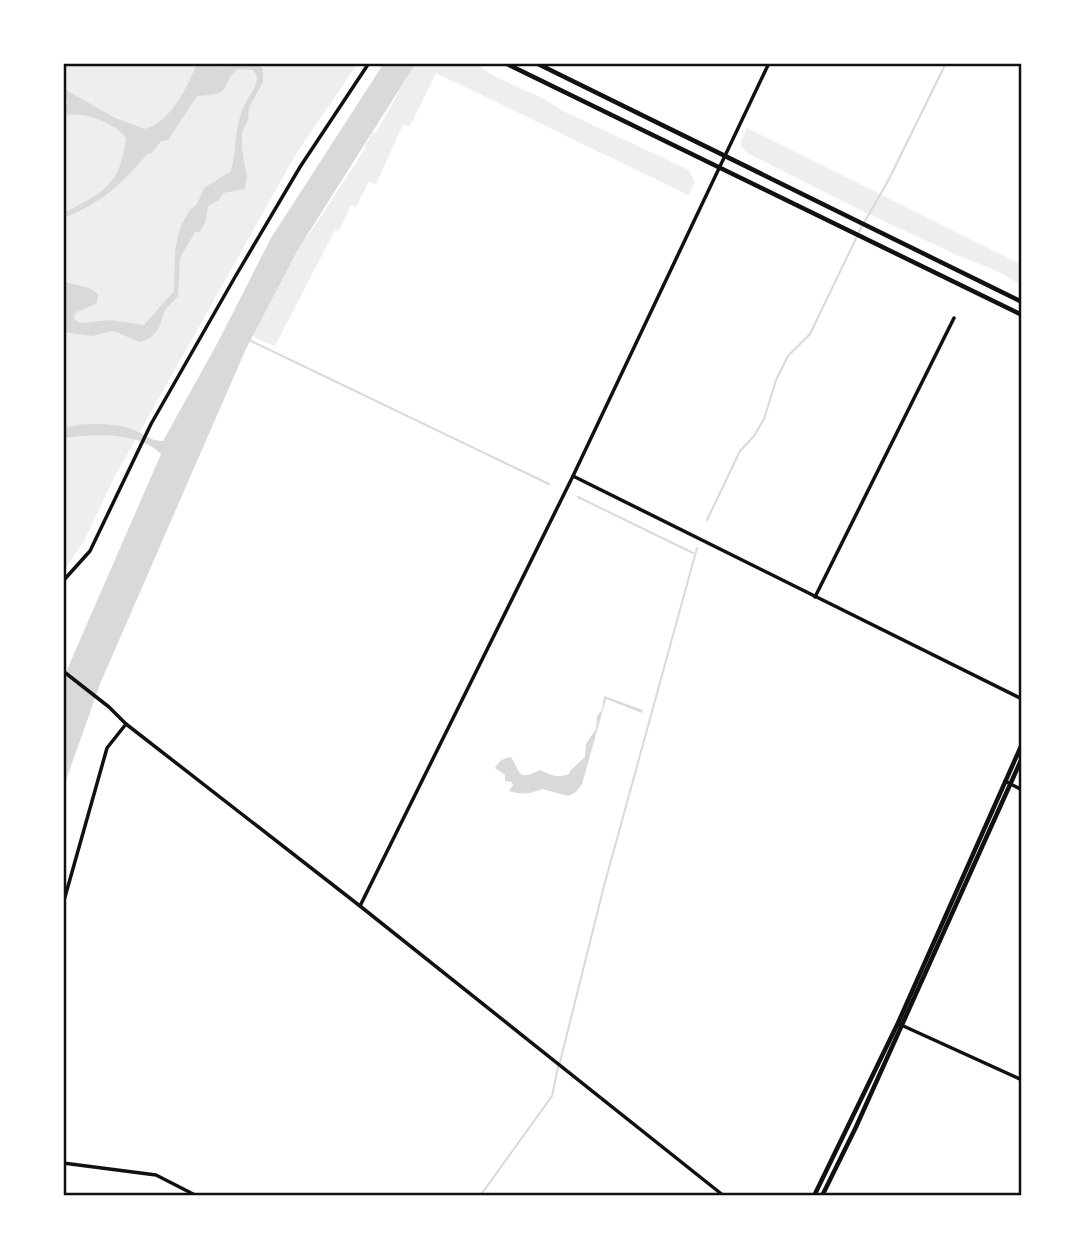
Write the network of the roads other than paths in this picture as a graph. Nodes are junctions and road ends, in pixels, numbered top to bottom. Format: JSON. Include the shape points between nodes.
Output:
{"nodes":[{"id":1,"x":369,"y":63,"type":"edge"},
{"id":2,"x":505,"y":63,"type":"edge"},
{"id":3,"x":537,"y":63,"type":"edge"},
{"id":4,"x":769,"y":63,"type":"edge"},
{"id":5,"x":724,"y":156,"type":"junction"},
{"id":6,"x":719,"y":166,"type":"junction"},
{"id":7,"x":1022,"y":302,"type":"edge"},
{"id":8,"x":1022,"y":315,"type":"edge"},
{"id":9,"x":954,"y":318,"type":"dead end"},
{"id":10,"x":573,"y":476,"type":"junction"},
{"id":11,"x":63,"y":581,"type":"edge"},
{"id":12,"x":814,"y":597,"type":"junction"},
{"id":13,"x":63,"y":671,"type":"edge"},
{"id":14,"x":1022,"y":699,"type":"edge"},
{"id":15,"x":126,"y":724,"type":"junction"},
{"id":16,"x":1022,"y":744,"type":"edge"},
{"id":17,"x":1022,"y":758,"type":"edge"},
{"id":18,"x":1008,"y":782,"type":"junction"},
{"id":19,"x":1022,"y":790,"type":"edge"},
{"id":20,"x":63,"y":904,"type":"edge"},
{"id":21,"x":360,"y":906,"type":"junction"},
{"id":22,"x":900,"y":1024,"type":"junction"},
{"id":23,"x":1022,"y":1080,"type":"edge"},
{"id":24,"x":63,"y":1163,"type":"edge"},
{"id":25,"x":197,"y":1196,"type":"edge"},
{"id":26,"x":724,"y":1196,"type":"edge"},
{"id":27,"x":814,"y":1196,"type":"edge"},
{"id":28,"x":821,"y":1196,"type":"edge"}],
"edges":[{"from":1,"to":11,"type":"street","via":[[234,277],[142,443],[90,551]]},
{"from":2,"to":6,"type":"main road"},
{"from":3,"to":5,"type":"main road"},
{"from":4,"to":5,"type":"street"},
{"from":5,"to":6,"type":"street"},
{"from":5,"to":7,"type":"main road"},
{"from":6,"to":8,"type":"main road"},
{"from":6,"to":10,"type":"street"},
{"from":9,"to":12,"type":"street"},
{"from":10,"to":12,"type":"street"},
{"from":10,"to":21,"type":"street"},
{"from":12,"to":14,"type":"street"},
{"from":13,"to":15,"type":"street"},
{"from":15,"to":20,"type":"street","via":[[107,748]]},
{"from":15,"to":21,"type":"street"},
{"from":16,"to":18,"type":"main road"},
{"from":17,"to":18,"type":"main road"},
{"from":18,"to":19,"type":"street"},
{"from":18,"to":22,"type":"main road"},
{"from":21,"to":26,"type":"street"},
{"from":22,"to":23,"type":"street"},
{"from":22,"to":27,"type":"main road"},
{"from":22,"to":28,"type":"main road"},
{"from":24,"to":25,"type":"street","via":[[156,1175]]}]}
